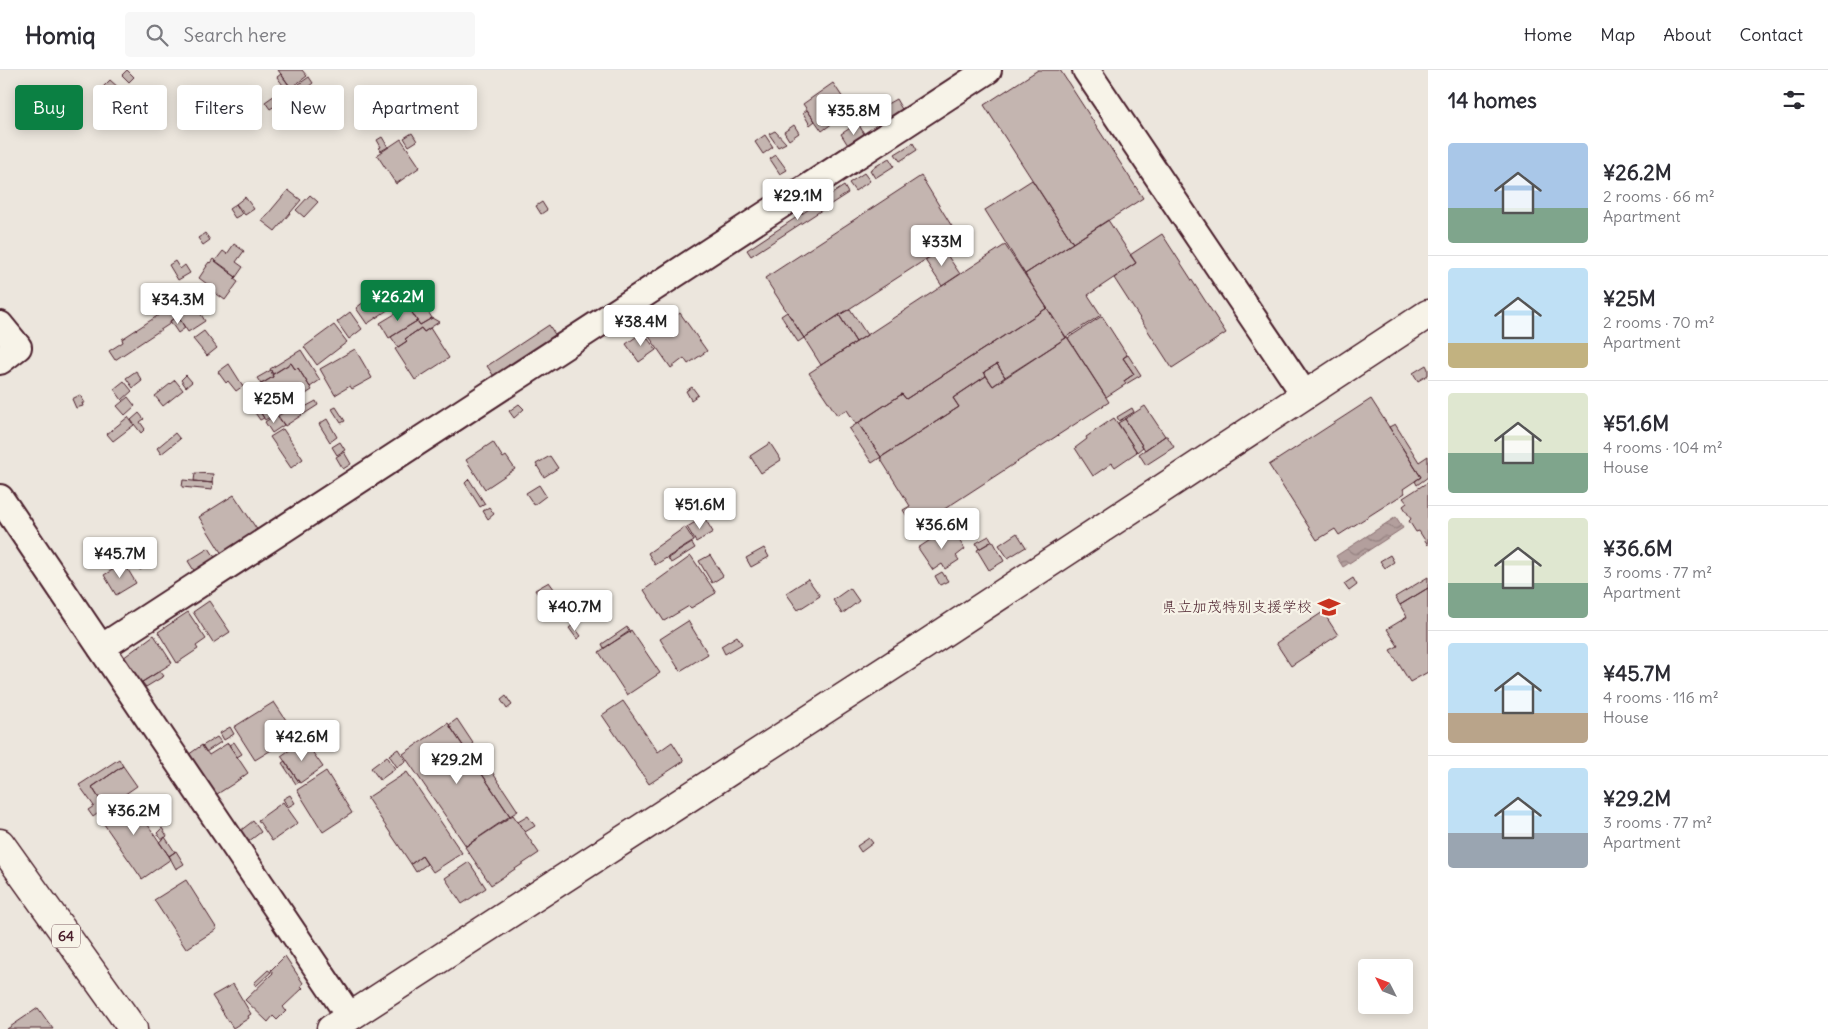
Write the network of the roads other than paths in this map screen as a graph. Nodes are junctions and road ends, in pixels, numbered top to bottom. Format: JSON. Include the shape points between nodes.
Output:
{"nodes":[{"id":1,"x":988,"y":70,"type":"edge"},
{"id":2,"x":1086,"y":70,"type":"edge"},
{"id":3,"x":1428,"y":314,"type":"edge"},
{"id":4,"x":0,"y":325,"type":"edge"},
{"id":5,"x":0,"y":361,"type":"edge"},
{"id":6,"x":1305,"y":396,"type":"junction"},
{"id":7,"x":0,"y":498,"type":"edge"},
{"id":8,"x":101,"y":648,"type":"junction"},
{"id":9,"x":0,"y":843,"type":"edge"},
{"id":10,"x":340,"y":1023,"type":"edge"},
{"id":11,"x":133,"y":1029,"type":"edge"}],
"edges":[{"from":1,"to":8,"type":"street"},
{"from":2,"to":6,"type":"street"},
{"from":3,"to":6,"type":"street"},
{"from":4,"to":5,"type":"street","via":[[18,347]]},
{"from":6,"to":10,"type":"street"},
{"from":7,"to":8,"type":"street"},
{"from":8,"to":10,"type":"street"},
{"from":9,"to":11,"type":"street","number":"64"}]}
